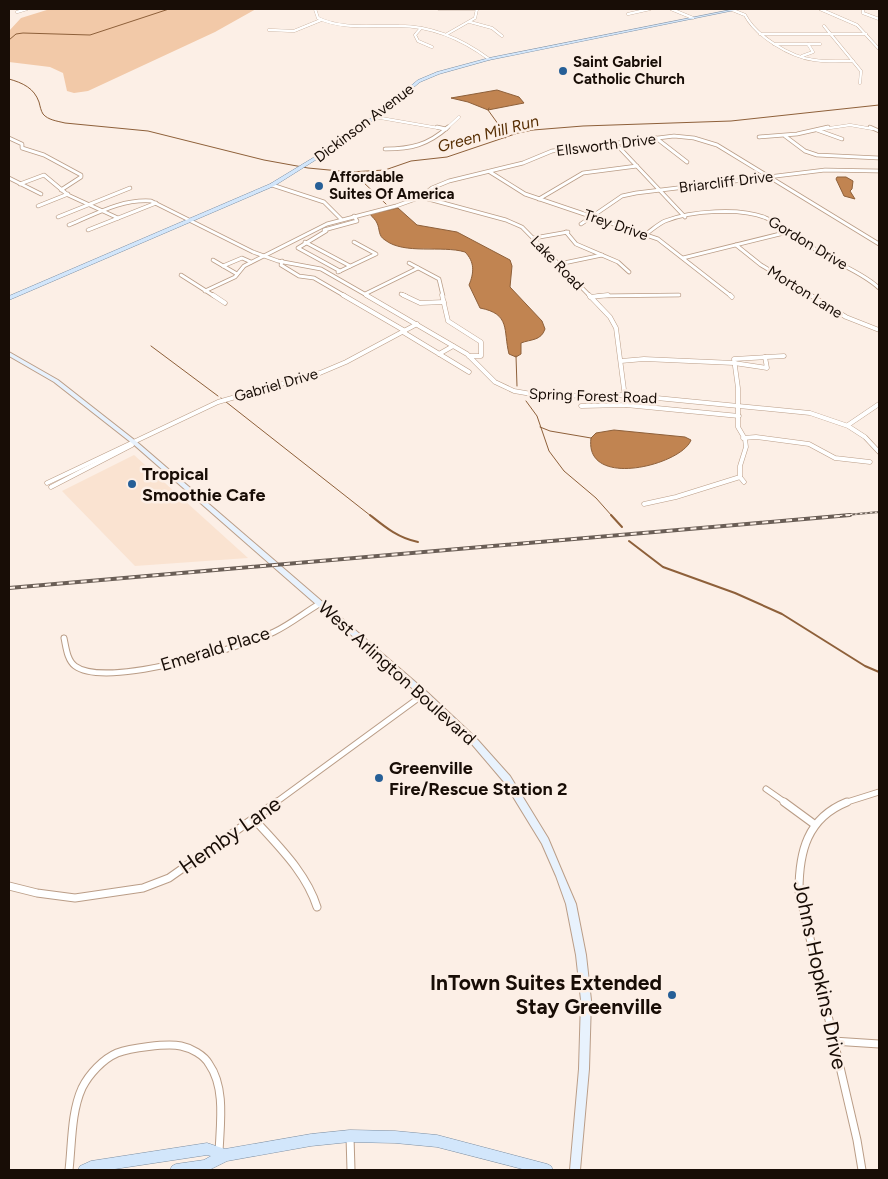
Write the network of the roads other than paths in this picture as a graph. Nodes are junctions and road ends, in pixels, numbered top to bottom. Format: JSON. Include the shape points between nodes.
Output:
{"nodes":[{"id":1,"x":27,"y":9,"type":"edge"},
{"id":2,"x":315,"y":9,"type":"edge"},
{"id":3,"x":440,"y":9,"type":"edge"},
{"id":4,"x":477,"y":9,"type":"edge"},
{"id":5,"x":650,"y":9,"type":"edge"},
{"id":6,"x":671,"y":9,"type":"edge"},
{"id":7,"x":738,"y":9,"type":"edge"},
{"id":8,"x":820,"y":9,"type":"edge"},
{"id":9,"x":863,"y":9,"type":"edge"},
{"id":10,"x":731,"y":10,"type":"edge"},
{"id":11,"x":17,"y":12,"type":"dead end"},
{"id":12,"x":628,"y":14,"type":"dead end"},
{"id":13,"x":693,"y":18,"type":"junction"},
{"id":14,"x":879,"y":19,"type":"edge"},
{"id":15,"x":321,"y":20,"type":"junction"},
{"id":16,"x":470,"y":22,"type":"junction"},
{"id":17,"x":824,"y":26,"type":"dead end"},
{"id":18,"x":421,"y":28,"type":"junction"},
{"id":19,"x":269,"y":30,"type":"dead end"},
{"id":20,"x":446,"y":34,"type":"junction"},
{"id":21,"x":760,"y":34,"type":"junction"},
{"id":22,"x":832,"y":34,"type":"junction"},
{"id":23,"x":866,"y":34,"type":"junction"},
{"id":24,"x":502,"y":36,"type":"dead end"},
{"id":25,"x":774,"y":44,"type":"junction"},
{"id":26,"x":808,"y":44,"type":"junction"},
{"id":27,"x":820,"y":44,"type":"dead end"},
{"id":28,"x":432,"y":47,"type":"dead end"},
{"id":29,"x":879,"y":49,"type":"edge"},
{"id":30,"x":801,"y":56,"type":"junction"},
{"id":31,"x":489,"y":59,"type":"junction"},
{"id":32,"x":853,"y":61,"type":"junction"},
{"id":33,"x":860,"y":83,"type":"dead end"},
{"id":34,"x":375,"y":117,"type":"junction"},
{"id":35,"x":459,"y":117,"type":"dead end"},
{"id":36,"x":446,"y":129,"type":"junction"},
{"id":37,"x":817,"y":130,"type":"junction"},
{"id":38,"x":879,"y":131,"type":"edge"},
{"id":39,"x":785,"y":136,"type":"junction"},
{"id":40,"x":759,"y":137,"type":"dead end"},
{"id":41,"x":9,"y":138,"type":"edge"},
{"id":42,"x":656,"y":138,"type":"junction"},
{"id":43,"x":842,"y":139,"type":"dead end"},
{"id":44,"x":615,"y":143,"type":"junction"},
{"id":45,"x":385,"y":149,"type":"dead end"},
{"id":46,"x":879,"y":158,"type":"edge"},
{"id":47,"x":687,"y":162,"type":"dead end"},
{"id":48,"x":637,"y":166,"type":"junction"},
{"id":49,"x":879,"y":171,"type":"edge"},
{"id":50,"x":490,"y":172,"type":"junction"},
{"id":51,"x":769,"y":176,"type":"junction"},
{"id":52,"x":9,"y":178,"type":"edge"},
{"id":53,"x":20,"y":184,"type":"junction"},
{"id":54,"x":272,"y":184,"type":"junction"},
{"id":55,"x":130,"y":188,"type":"dead end"},
{"id":56,"x":61,"y":190,"type":"junction"},
{"id":57,"x":660,"y":190,"type":"junction"},
{"id":58,"x":40,"y":194,"type":"dead end"},
{"id":59,"x":68,"y":194,"type":"junction"},
{"id":60,"x":421,"y":197,"type":"junction"},
{"id":61,"x":539,"y":199,"type":"junction"},
{"id":62,"x":156,"y":203,"type":"junction"},
{"id":63,"x":91,"y":204,"type":"junction"},
{"id":64,"x":38,"y":206,"type":"dead end"},
{"id":65,"x":104,"y":211,"type":"junction"},
{"id":66,"x":354,"y":216,"type":"junction"},
{"id":67,"x":685,"y":216,"type":"junction"},
{"id":68,"x":58,"y":217,"type":"dead end"},
{"id":69,"x":592,"y":217,"type":"junction"},
{"id":70,"x":118,"y":218,"type":"junction"},
{"id":71,"x":341,"y":219,"type":"junction"},
{"id":72,"x":191,"y":220,"type":"junction"},
{"id":73,"x":581,"y":224,"type":"dead end"},
{"id":74,"x":69,"y":225,"type":"dead end"},
{"id":75,"x":320,"y":228,"type":"junction"},
{"id":76,"x":88,"y":230,"type":"dead end"},
{"id":77,"x":326,"y":231,"type":"junction"},
{"id":78,"x":788,"y":232,"type":"junction"},
{"id":79,"x":646,"y":234,"type":"junction"},
{"id":80,"x":298,"y":238,"type":"junction"},
{"id":81,"x":534,"y":238,"type":"junction"},
{"id":82,"x":306,"y":242,"type":"junction"},
{"id":83,"x":354,"y":242,"type":"dead end"},
{"id":84,"x":736,"y":244,"type":"junction"},
{"id":85,"x":879,"y":244,"type":"edge"},
{"id":86,"x":603,"y":255,"type":"junction"},
{"id":87,"x":263,"y":256,"type":"junction"},
{"id":88,"x":683,"y":258,"type":"junction"},
{"id":89,"x":213,"y":260,"type":"dead end"},
{"id":90,"x":282,"y":261,"type":"junction"},
{"id":91,"x":251,"y":262,"type":"junction"},
{"id":92,"x":409,"y":263,"type":"dead end"},
{"id":93,"x":559,"y":264,"type":"junction"},
{"id":94,"x":223,"y":266,"type":"junction"},
{"id":95,"x":350,"y":266,"type":"junction"},
{"id":96,"x":418,"y":268,"type":"junction"},
{"id":97,"x":340,"y":271,"type":"junction"},
{"id":98,"x":629,"y":272,"type":"dead end"},
{"id":99,"x":237,"y":274,"type":"junction"},
{"id":100,"x":181,"y":275,"type":"dead end"},
{"id":101,"x":332,"y":275,"type":"junction"},
{"id":102,"x":352,"y":287,"type":"junction"},
{"id":103,"x":879,"y":288,"type":"edge"},
{"id":104,"x":205,"y":291,"type":"junction"},
{"id":105,"x":340,"y":293,"type":"junction"},
{"id":106,"x":365,"y":294,"type":"junction"},
{"id":107,"x":402,"y":294,"type":"dead end"},
{"id":108,"x":679,"y":295,"type":"dead end"},
{"id":109,"x":590,"y":297,"type":"junction"},
{"id":110,"x":732,"y":297,"type":"dead end"},
{"id":111,"x":9,"y":298,"type":"edge"},
{"id":112,"x":444,"y":302,"type":"junction"},
{"id":113,"x":225,"y":303,"type":"dead end"},
{"id":114,"x":416,"y":324,"type":"junction"},
{"id":115,"x":879,"y":330,"type":"edge"},
{"id":116,"x":404,"y":331,"type":"junction"},
{"id":117,"x":453,"y":346,"type":"junction"},
{"id":118,"x":9,"y":354,"type":"edge"},
{"id":119,"x":439,"y":354,"type":"junction"},
{"id":120,"x":469,"y":356,"type":"junction"},
{"id":121,"x":784,"y":356,"type":"dead end"},
{"id":122,"x":765,"y":357,"type":"junction"},
{"id":123,"x":621,"y":361,"type":"junction"},
{"id":124,"x":734,"y":363,"type":"junction"},
{"id":125,"x":469,"y":372,"type":"dead end"},
{"id":126,"x":626,"y":395,"type":"junction"},
{"id":127,"x":879,"y":404,"type":"edge"},
{"id":128,"x":739,"y":405,"type":"junction"},
{"id":129,"x":580,"y":406,"type":"dead end"},
{"id":130,"x":626,"y":406,"type":"junction"},
{"id":131,"x":739,"y":416,"type":"junction"},
{"id":132,"x":848,"y":424,"type":"junction"},
{"id":133,"x":743,"y":438,"type":"junction"},
{"id":134,"x":135,"y":443,"type":"junction"},
{"id":135,"x":879,"y":452,"type":"edge"},
{"id":136,"x":870,"y":462,"type":"dead end"},
{"id":137,"x":740,"y":477,"type":"junction"},
{"id":138,"x":744,"y":482,"type":"dead end"},
{"id":139,"x":49,"y":485,"type":"dead end"},
{"id":140,"x":644,"y":504,"type":"dead end"},
{"id":141,"x":319,"y":604,"type":"junction"},
{"id":142,"x":64,"y":638,"type":"dead end"},
{"id":143,"x":424,"y":694,"type":"junction"},
{"id":144,"x":766,"y":789,"type":"dead end"},
{"id":145,"x":879,"y":792,"type":"edge"},
{"id":146,"x":254,"y":819,"type":"junction"},
{"id":147,"x":814,"y":824,"type":"junction"},
{"id":148,"x":9,"y":886,"type":"edge"},
{"id":149,"x":317,"y":907,"type":"dead end"},
{"id":150,"x":833,"y":1042,"type":"junction"},
{"id":151,"x":879,"y":1044,"type":"edge"},
{"id":152,"x":350,"y":1136,"type":"junction"},
{"id":153,"x":222,"y":1154,"type":"junction"},
{"id":154,"x":69,"y":1170,"type":"edge"},
{"id":155,"x":84,"y":1170,"type":"edge"},
{"id":156,"x":176,"y":1170,"type":"edge"},
{"id":157,"x":351,"y":1170,"type":"edge"},
{"id":158,"x":547,"y":1170,"type":"edge"},
{"id":159,"x":575,"y":1170,"type":"edge"},
{"id":160,"x":862,"y":1170,"type":"edge"}],
"edges":[{"from":1,"to":11,"type":"street"},
{"from":2,"to":15,"type":"street"},
{"from":3,"to":4,"type":"street"},
{"from":4,"to":16,"type":"street","via":[[475,18]]},
{"from":5,"to":12,"type":"street"},
{"from":6,"to":13,"type":"street"},
{"from":7,"to":10,"type":"main road","name":"Dickinson Avenue"},
{"from":8,"to":23,"type":"street","via":[[853,22]]},
{"from":9,"to":14,"type":"street","via":[[863,13]]},
{"from":10,"to":13,"type":"main road","name":"Dickinson Avenue"},
{"from":10,"to":21,"type":"street","via":[[745,16],[749,25]]},
{"from":13,"to":31,"type":"main road","name":"Dickinson Avenue"},
{"from":15,"to":18,"type":"street","via":[[341,25]]},
{"from":15,"to":19,"type":"street","via":[[294,31]]},
{"from":16,"to":20,"type":"street"},
{"from":16,"to":24,"type":"street","via":[[492,28]]},
{"from":17,"to":22,"type":"street"},
{"from":18,"to":20,"type":"street"},
{"from":18,"to":28,"type":"street","via":[[416,38]]},
{"from":20,"to":31,"type":"street","via":[[459,38]]},
{"from":21,"to":22,"type":"street"},
{"from":21,"to":25,"type":"street"},
{"from":22,"to":23,"type":"street"},
{"from":22,"to":32,"type":"street"},
{"from":23,"to":29,"type":"street"},
{"from":25,"to":26,"type":"street"},
{"from":25,"to":30,"type":"street"},
{"from":26,"to":27,"type":"street"},
{"from":26,"to":30,"type":"street","via":[[813,52]]},
{"from":30,"to":32,"type":"street","via":[[816,61]]},
{"from":31,"to":34,"type":"main road","name":"Dickinson Avenue","via":[[418,81]]},
{"from":32,"to":33,"type":"street","via":[[862,75]]},
{"from":34,"to":36,"type":"street"},
{"from":34,"to":54,"type":"main road","name":"Dickinson Avenue","via":[[306,166]]},
{"from":35,"to":36,"type":"street"},
{"from":36,"to":45,"type":"street","via":[[431,143]]},
{"from":37,"to":38,"type":"street","via":[[835,124],[850,124]]},
{"from":37,"to":39,"type":"street"},
{"from":37,"to":43,"type":"street"},
{"from":39,"to":40,"type":"street"},
{"from":39,"to":46,"type":"street","via":[[805,151],[817,155]]},
{"from":41,"to":56,"type":"street","via":[[22,144],[22,148],[81,174],[82,177]]},
{"from":42,"to":44,"type":"street","name":"Ellsworth Drive"},
{"from":42,"to":47,"type":"street"},
{"from":42,"to":51,"type":"street","name":"Ellsworth Drive","via":[[674,136],[711,143]]},
{"from":44,"to":48,"type":"street"},
{"from":44,"to":50,"type":"street","name":"Ellsworth Drive","via":[[552,151]]},
{"from":48,"to":57,"type":"street"},
{"from":48,"to":61,"type":"street","via":[[583,173]]},
{"from":49,"to":51,"type":"street","name":"Briarcliff Drive","via":[[825,170]]},
{"from":50,"to":60,"type":"street","name":"Ellsworth Drive","via":[[432,188]]},
{"from":50,"to":61,"type":"street","name":"Trey Drive","via":[[513,188]]},
{"from":51,"to":57,"type":"street","name":"Briarcliff Drive"},
{"from":51,"to":85,"type":"street","name":"Ellsworth Drive"},
{"from":52,"to":53,"type":"street"},
{"from":53,"to":56,"type":"street","via":[[44,175]]},
{"from":53,"to":58,"type":"street"},
{"from":54,"to":71,"type":"street","via":[[324,202]]},
{"from":54,"to":72,"type":"main road","name":"Dickinson Avenue"},
{"from":55,"to":63,"type":"street"},
{"from":56,"to":59,"type":"street"},
{"from":57,"to":67,"type":"street"},
{"from":57,"to":69,"type":"street","name":"Briarcliff Drive","via":[[622,196]]},
{"from":59,"to":63,"type":"street"},
{"from":59,"to":64,"type":"street"},
{"from":60,"to":66,"type":"street","name":"Ellsworth Drive"},
{"from":60,"to":81,"type":"street","name":"Lake Road","via":[[506,220],[522,227]]},
{"from":61,"to":69,"type":"street","name":"Trey Drive"},
{"from":62,"to":65,"type":"street","via":[[141,199]]},
{"from":62,"to":70,"type":"street"},
{"from":62,"to":72,"type":"street","name":"Spring Forest Road"},
{"from":63,"to":65,"type":"street"},
{"from":63,"to":68,"type":"street"},
{"from":65,"to":70,"type":"street"},
{"from":65,"to":74,"type":"street"},
{"from":66,"to":71,"type":"street","name":"Ellsworth Drive"},
{"from":66,"to":77,"type":"street","via":[[358,221]]},
{"from":67,"to":78,"type":"street","name":"Gordon Drive","via":[[747,212],[766,218]]},
{"from":67,"to":79,"type":"street","name":"Gordon Drive","via":[[667,220]]},
{"from":69,"to":73,"type":"street","name":"Briarcliff Drive"},
{"from":69,"to":79,"type":"street","name":"Trey Drive"},
{"from":70,"to":76,"type":"street"},
{"from":71,"to":75,"type":"street","name":"Ellsworth Drive"},
{"from":72,"to":87,"type":"street","name":"Spring Forest Road"},
{"from":72,"to":111,"type":"main road","name":"Dickinson Avenue"},
{"from":75,"to":77,"type":"street"},
{"from":75,"to":80,"type":"street","name":"Ellsworth Drive"},
{"from":77,"to":82,"type":"street"},
{"from":78,"to":84,"type":"street"},
{"from":78,"to":103,"type":"street","name":"Gordon Drive"},
{"from":79,"to":88,"type":"street","name":"Trey Drive"},
{"from":80,"to":82,"type":"street"},
{"from":80,"to":87,"type":"street","name":"Ellsworth Drive"},
{"from":81,"to":86,"type":"street","via":[[568,232],[576,244]]},
{"from":81,"to":93,"type":"street","name":"Lake Road"},
{"from":82,"to":95,"type":"street"},
{"from":82,"to":97,"type":"street","via":[[298,248]]},
{"from":83,"to":95,"type":"street","via":[[376,254]]},
{"from":84,"to":88,"type":"street"},
{"from":84,"to":115,"type":"street","name":"Morton Lane","via":[[762,265],[846,317]]},
{"from":86,"to":93,"type":"street"},
{"from":86,"to":98,"type":"street"},
{"from":87,"to":90,"type":"street","name":"Spring Forest Road"},
{"from":87,"to":91,"type":"street","name":"Ellsworth Drive"},
{"from":88,"to":110,"type":"street","name":"Trey Drive"},
{"from":89,"to":94,"type":"street"},
{"from":90,"to":101,"type":"street","name":"Spring Forest Road","via":[[321,269]]},
{"from":90,"to":105,"type":"street","via":[[281,265],[299,276],[314,278]]},
{"from":91,"to":94,"type":"street","via":[[242,258]]},
{"from":91,"to":99,"type":"street"},
{"from":92,"to":96,"type":"street"},
{"from":93,"to":109,"type":"street","name":"Lake Road"},
{"from":94,"to":99,"type":"street"},
{"from":95,"to":97,"type":"street"},
{"from":96,"to":106,"type":"street"},
{"from":96,"to":112,"type":"street","via":[[439,279]]},
{"from":97,"to":101,"type":"street"},
{"from":99,"to":104,"type":"street"},
{"from":100,"to":104,"type":"street"},
{"from":101,"to":102,"type":"street","name":"Spring Forest Road"},
{"from":102,"to":105,"type":"street"},
{"from":102,"to":106,"type":"street","name":"Spring Forest Road"},
{"from":104,"to":113,"type":"street"},
{"from":105,"to":116,"type":"street"},
{"from":106,"to":114,"type":"street","name":"Spring Forest Road"},
{"from":107,"to":112,"type":"street","via":[[420,303]]},
{"from":108,"to":109,"type":"street"},
{"from":109,"to":123,"type":"street","name":"Lake Road","via":[[616,328]]},
{"from":112,"to":120,"type":"street","via":[[450,323],[481,342],[481,356]]},
{"from":114,"to":116,"type":"street","name":"Gabriel Drive"},
{"from":114,"to":117,"type":"street","name":"Spring Forest Road"},
{"from":116,"to":119,"type":"street"},
{"from":116,"to":134,"type":"street","name":"Gabriel Drive","via":[[338,366],[231,397]]},
{"from":117,"to":119,"type":"street"},
{"from":117,"to":120,"type":"street","name":"Spring Forest Road"},
{"from":118,"to":134,"type":"main road","name":"West Arlington Boulevard","via":[[56,381]]},
{"from":119,"to":125,"type":"street"},
{"from":120,"to":126,"type":"street","name":"Spring Forest Road","via":[[495,382],[514,391],[543,396]]},
{"from":121,"to":122,"type":"street"},
{"from":122,"to":124,"type":"street","via":[[734,359]]},
{"from":122,"to":124,"type":"street","via":[[767,368]]},
{"from":123,"to":124,"type":"street"},
{"from":123,"to":126,"type":"street","name":"Lake Road"},
{"from":124,"to":128,"type":"street"},
{"from":126,"to":128,"type":"street","name":"Spring Forest Road"},
{"from":126,"to":130,"type":"street","name":"Lake Road"},
{"from":127,"to":132,"type":"street"},
{"from":128,"to":131,"type":"street"},
{"from":128,"to":132,"type":"street","name":"Spring Forest Road","via":[[810,413]]},
{"from":129,"to":130,"type":"street"},
{"from":130,"to":131,"type":"street"},
{"from":131,"to":133,"type":"street","via":[[738,427]]},
{"from":132,"to":135,"type":"street","name":"Spring Forest Road","via":[[864,435]]},
{"from":133,"to":136,"type":"street","via":[[809,444],[835,458]]},
{"from":133,"to":137,"type":"street","via":[[746,447]]},
{"from":134,"to":139,"type":"street","name":"Gabriel Drive"},
{"from":134,"to":141,"type":"main road","name":"West Arlington Boulevard"},
{"from":137,"to":138,"type":"street"},
{"from":137,"to":140,"type":"street","via":[[676,498]]},
{"from":141,"to":142,"type":"street","name":"Emerald Place","via":[[274,632],[160,668],[99,673],[82,670],[69,658]]},
{"from":141,"to":143,"type":"main road","name":"West Arlington Boulevard"},
{"from":143,"to":146,"type":"street","name":"Hemby Lane"},
{"from":143,"to":159,"type":"main road","name":"West Arlington Boulevard","via":[[473,739],[507,779],[545,841],[571,904],[586,1000]]},
{"from":144,"to":147,"type":"street"},
{"from":145,"to":147,"type":"street","name":"Johns Hopkins Drive","via":[[842,802]]},
{"from":146,"to":148,"type":"street","name":"Hemby Lane","via":[[169,878],[143,888],[75,898]]},
{"from":146,"to":149,"type":"street","via":[[307,881]]},
{"from":147,"to":150,"type":"street","name":"Johns Hopkins Drive","via":[[802,851],[799,891]]},
{"from":150,"to":151,"type":"street"},
{"from":150,"to":160,"type":"street","name":"Johns Hopkins Drive"},
{"from":152,"to":153,"type":"main road"},
{"from":152,"to":157,"type":"street"},
{"from":152,"to":158,"type":"main road","via":[[437,1141]]},
{"from":153,"to":154,"type":"street","via":[[219,1090],[210,1064],[195,1051],[179,1045],[139,1049],[118,1053],[98,1066],[82,1088]]},
{"from":153,"to":155,"type":"main road","via":[[207,1149]]},
{"from":153,"to":156,"type":"main road","via":[[205,1166]]}]}
